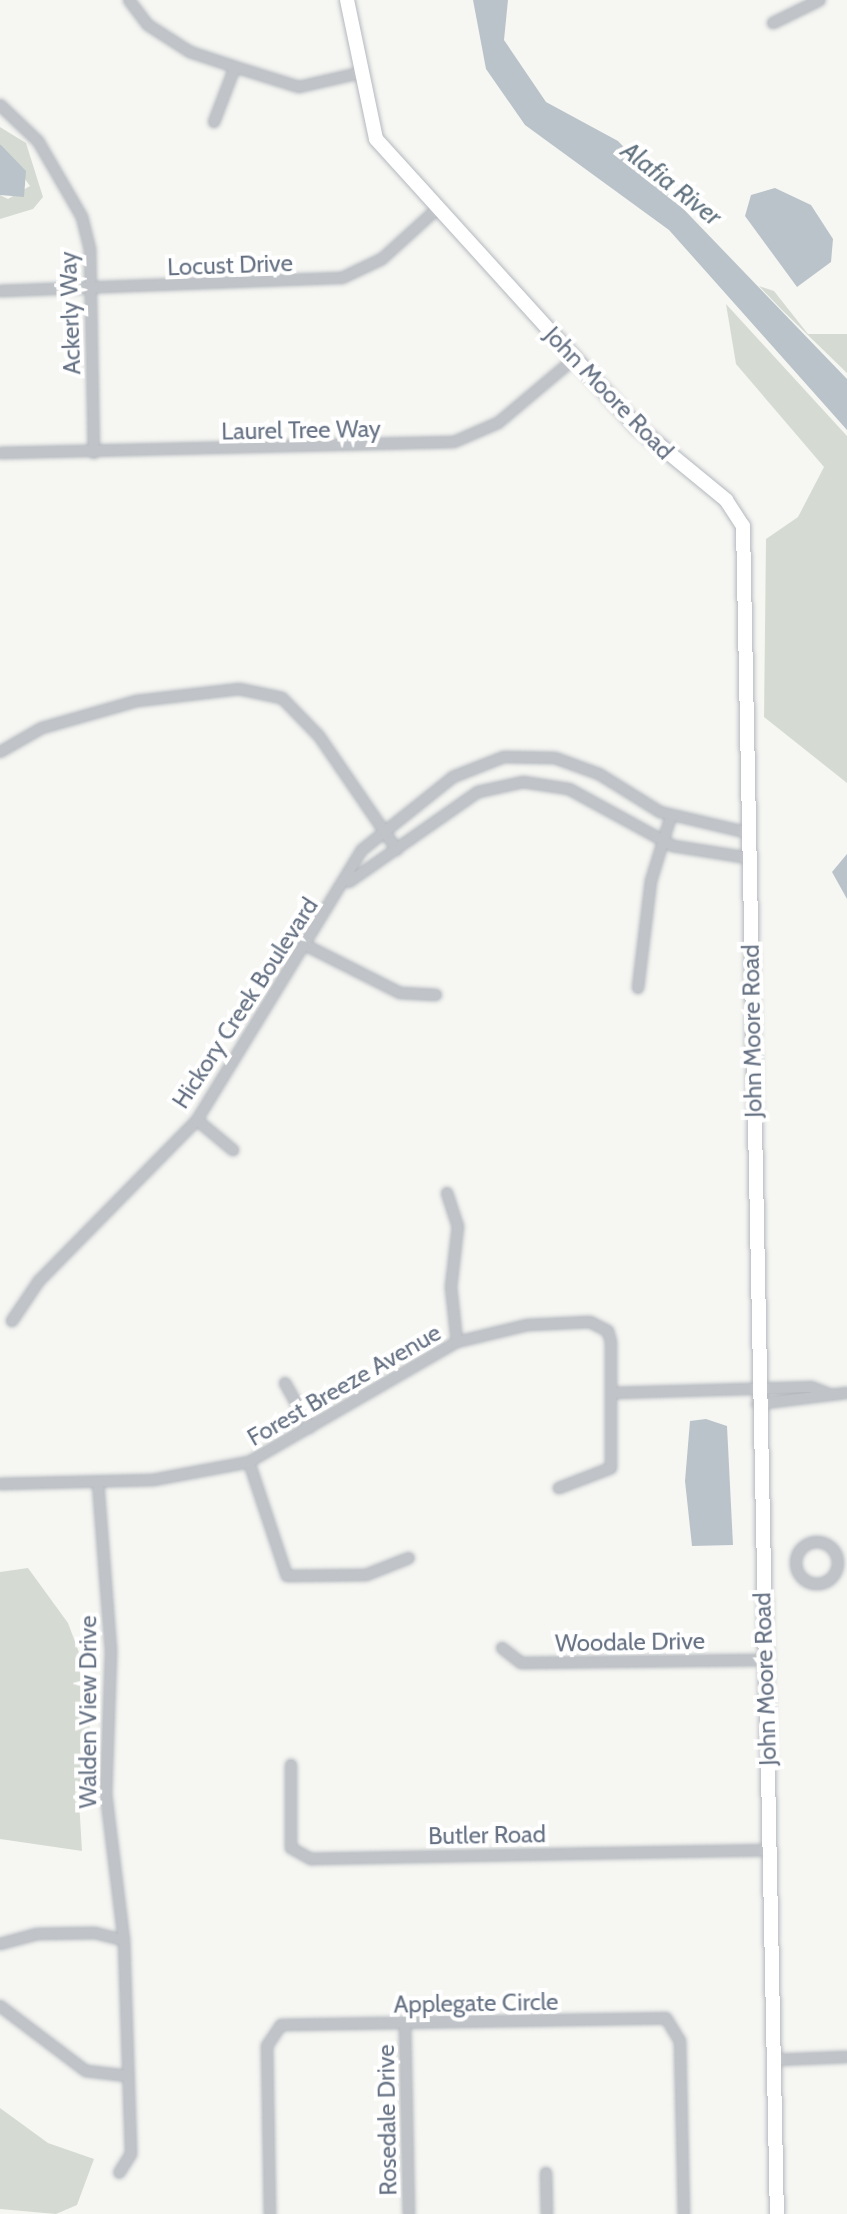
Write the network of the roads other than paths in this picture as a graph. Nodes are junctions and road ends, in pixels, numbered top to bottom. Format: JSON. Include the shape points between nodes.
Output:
{"nodes":[{"id":1,"x":129,"y":0,"type":"edge"},
{"id":2,"x":347,"y":0,"type":"edge"},
{"id":3,"x":820,"y":0,"type":"edge"},
{"id":4,"x":773,"y":23,"type":"dead end"},
{"id":5,"x":235,"y":67,"type":"junction"},
{"id":6,"x":360,"y":73,"type":"junction"},
{"id":7,"x":0,"y":105,"type":"edge"},
{"id":8,"x":214,"y":122,"type":"dead end"},
{"id":9,"x":437,"y":209,"type":"junction"},
{"id":10,"x":91,"y":290,"type":"junction"},
{"id":11,"x":0,"y":291,"type":"edge"},
{"id":12,"x":574,"y":359,"type":"junction"},
{"id":13,"x":0,"y":453,"type":"edge"},
{"id":14,"x":94,"y":453,"type":"junction"},
{"id":15,"x":0,"y":752,"type":"edge"},
{"id":16,"x":671,"y":816,"type":"junction"},
{"id":17,"x":383,"y":829,"type":"junction"},
{"id":18,"x":749,"y":833,"type":"junction"},
{"id":19,"x":663,"y":842,"type":"junction"},
{"id":20,"x":397,"y":850,"type":"junction"},
{"id":21,"x":749,"y":858,"type":"junction"},
{"id":22,"x":349,"y":882,"type":"junction"},
{"id":23,"x":309,"y":947,"type":"junction"},
{"id":24,"x":638,"y":988,"type":"dead end"},
{"id":25,"x":436,"y":995,"type":"dead end"},
{"id":26,"x":197,"y":1120,"type":"junction"},
{"id":27,"x":233,"y":1150,"type":"dead end"},
{"id":28,"x":447,"y":1193,"type":"dead end"},
{"id":29,"x":12,"y":1321,"type":"dead end"},
{"id":30,"x":457,"y":1342,"type":"junction"},
{"id":31,"x":285,"y":1383,"type":"dead end"},
{"id":32,"x":796,"y":1387,"type":"junction"},
{"id":33,"x":756,"y":1388,"type":"junction"},
{"id":34,"x":613,"y":1393,"type":"junction"},
{"id":35,"x":847,"y":1393,"type":"edge"},
{"id":36,"x":829,"y":1394,"type":"junction"},
{"id":37,"x":796,"y":1403,"type":"junction"},
{"id":38,"x":757,"y":1404,"type":"junction"},
{"id":39,"x":310,"y":1428,"type":"junction"},
{"id":40,"x":249,"y":1462,"type":"junction"},
{"id":41,"x":98,"y":1482,"type":"junction"},
{"id":42,"x":0,"y":1484,"type":"edge"},
{"id":43,"x":559,"y":1488,"type":"dead end"},
{"id":44,"x":409,"y":1558,"type":"dead end"},
{"id":45,"x":842,"y":1565,"type":"edge"},
{"id":46,"x":502,"y":1648,"type":"dead end"},
{"id":47,"x":764,"y":1660,"type":"junction"},
{"id":48,"x":291,"y":1765,"type":"dead end"},
{"id":49,"x":769,"y":1850,"type":"junction"},
{"id":50,"x":124,"y":1940,"type":"junction"},
{"id":51,"x":0,"y":1944,"type":"edge"},
{"id":52,"x":0,"y":2006,"type":"edge"},
{"id":53,"x":405,"y":2025,"type":"junction"},
{"id":54,"x":847,"y":2057,"type":"edge"},
{"id":55,"x":773,"y":2060,"type":"junction"},
{"id":56,"x":128,"y":2076,"type":"junction"},
{"id":57,"x":119,"y":2173,"type":"dead end"},
{"id":58,"x":546,"y":2173,"type":"dead end"},
{"id":59,"x":270,"y":2214,"type":"edge"},
{"id":60,"x":409,"y":2214,"type":"edge"},
{"id":61,"x":547,"y":2214,"type":"edge"},
{"id":62,"x":684,"y":2214,"type":"edge"},
{"id":63,"x":777,"y":2214,"type":"edge"}],
"edges":[{"from":1,"to":5,"type":"street","via":[[148,25],[190,52]]},
{"from":2,"to":6,"type":"street","name":"John Moore Road"},
{"from":3,"to":4,"type":"street"},
{"from":5,"to":6,"type":"street","via":[[299,87]]},
{"from":5,"to":8,"type":"street"},
{"from":6,"to":9,"type":"street","name":"John Moore Road","via":[[372,133]]},
{"from":7,"to":10,"type":"street","name":"Ackerly Way","via":[[65,180],[82,217]]},
{"from":9,"to":10,"type":"street","name":"Locust Drive","via":[[382,259],[342,278]]},
{"from":9,"to":12,"type":"street","name":"John Moore Road"},
{"from":10,"to":11,"type":"street","name":"Locust Drive"},
{"from":10,"to":14,"type":"street","name":"Ackerly Way"},
{"from":12,"to":14,"type":"street","name":"Laurel Tree Way","via":[[498,423],[454,442]]},
{"from":12,"to":18,"type":"street","name":"John Moore Road","via":[[646,436],[741,518]]},
{"from":13,"to":14,"type":"street","name":"Laurel Tree Way"},
{"from":15,"to":17,"type":"street","via":[[42,728],[137,701],[239,689],[289,705],[319,736]]},
{"from":16,"to":17,"type":"street","name":"Hickory Creek Boulevard","via":[[581,765],[516,756],[465,770]]},
{"from":16,"to":18,"type":"street","name":"Hickory Creek Boulevard"},
{"from":16,"to":19,"type":"street"},
{"from":17,"to":20,"type":"street"},
{"from":17,"to":22,"type":"street","name":"Hickory Creek Boulevard","via":[[362,850]]},
{"from":18,"to":21,"type":"street","name":"John Moore Road"},
{"from":19,"to":20,"type":"street","name":"Hickory Creek Boulevard","via":[[579,793],[523,782],[478,792]]},
{"from":19,"to":21,"type":"street","name":"Hickory Creek Boulevard"},
{"from":19,"to":24,"type":"street"},
{"from":20,"to":22,"type":"street","name":"Hickory Creek Boulevard"},
{"from":21,"to":33,"type":"street","name":"John Moore Road"},
{"from":22,"to":23,"type":"street","name":"Hickory Creek Boulevard"},
{"from":23,"to":25,"type":"street","via":[[400,993]]},
{"from":23,"to":26,"type":"street","name":"Hickory Creek Boulevard"},
{"from":26,"to":27,"type":"street"},
{"from":26,"to":29,"type":"street","name":"Hickory Creek Boulevard","via":[[39,1281]]},
{"from":28,"to":30,"type":"street","via":[[458,1226],[451,1275]]},
{"from":30,"to":34,"type":"street","name":"Forest Breeze Avenue","via":[[528,1325],[601,1325],[611,1342]]},
{"from":30,"to":39,"type":"street","name":"Forest Breeze Avenue"},
{"from":31,"to":39,"type":"street"},
{"from":32,"to":33,"type":"street"},
{"from":32,"to":36,"type":"street"},
{"from":32,"to":37,"type":"street"},
{"from":33,"to":34,"type":"street"},
{"from":33,"to":38,"type":"street","name":"John Moore Road"},
{"from":34,"to":43,"type":"street","name":"Forest Breeze Avenue","via":[[611,1468]]},
{"from":35,"to":36,"type":"street"},
{"from":36,"to":37,"type":"street"},
{"from":37,"to":38,"type":"street"},
{"from":38,"to":47,"type":"street","name":"John Moore Road"},
{"from":39,"to":40,"type":"street","name":"Forest Breeze Avenue"},
{"from":40,"to":41,"type":"street","name":"Forest Breeze Avenue"},
{"from":40,"to":44,"type":"street","via":[[287,1576],[366,1575]]},
{"from":41,"to":42,"type":"street","name":"Forest Breeze Avenue"},
{"from":41,"to":50,"type":"street","name":"Walden View Drive","via":[[111,1652],[106,1794]]},
{"from":45,"to":45,"type":"street","via":[[827,1581],[814,1583],[802,1577],[797,1559],[810,1543],[824,1543]]},
{"from":46,"to":47,"type":"street","name":"Woodale Drive","via":[[521,1663]]},
{"from":47,"to":49,"type":"street","name":"John Moore Road"},
{"from":48,"to":49,"type":"street","name":"Butler Road","via":[[291,1848],[311,1859]]},
{"from":49,"to":55,"type":"street","name":"John Moore Road"},
{"from":50,"to":51,"type":"street","via":[[38,1934]]},
{"from":50,"to":56,"type":"street","name":"Walden View Drive"},
{"from":52,"to":56,"type":"street","via":[[86,2071]]},
{"from":53,"to":59,"type":"street","name":"Applegate Circle","via":[[281,2025],[267,2046]]},
{"from":53,"to":60,"type":"street","name":"Rosedale Drive"},
{"from":53,"to":62,"type":"street","name":"Applegate Circle","via":[[666,2018],[680,2041]]},
{"from":54,"to":55,"type":"street"},
{"from":55,"to":63,"type":"street","name":"John Moore Road"},
{"from":56,"to":57,"type":"street","name":"Walden View Drive","via":[[131,2154]]},
{"from":58,"to":61,"type":"street"}]}
